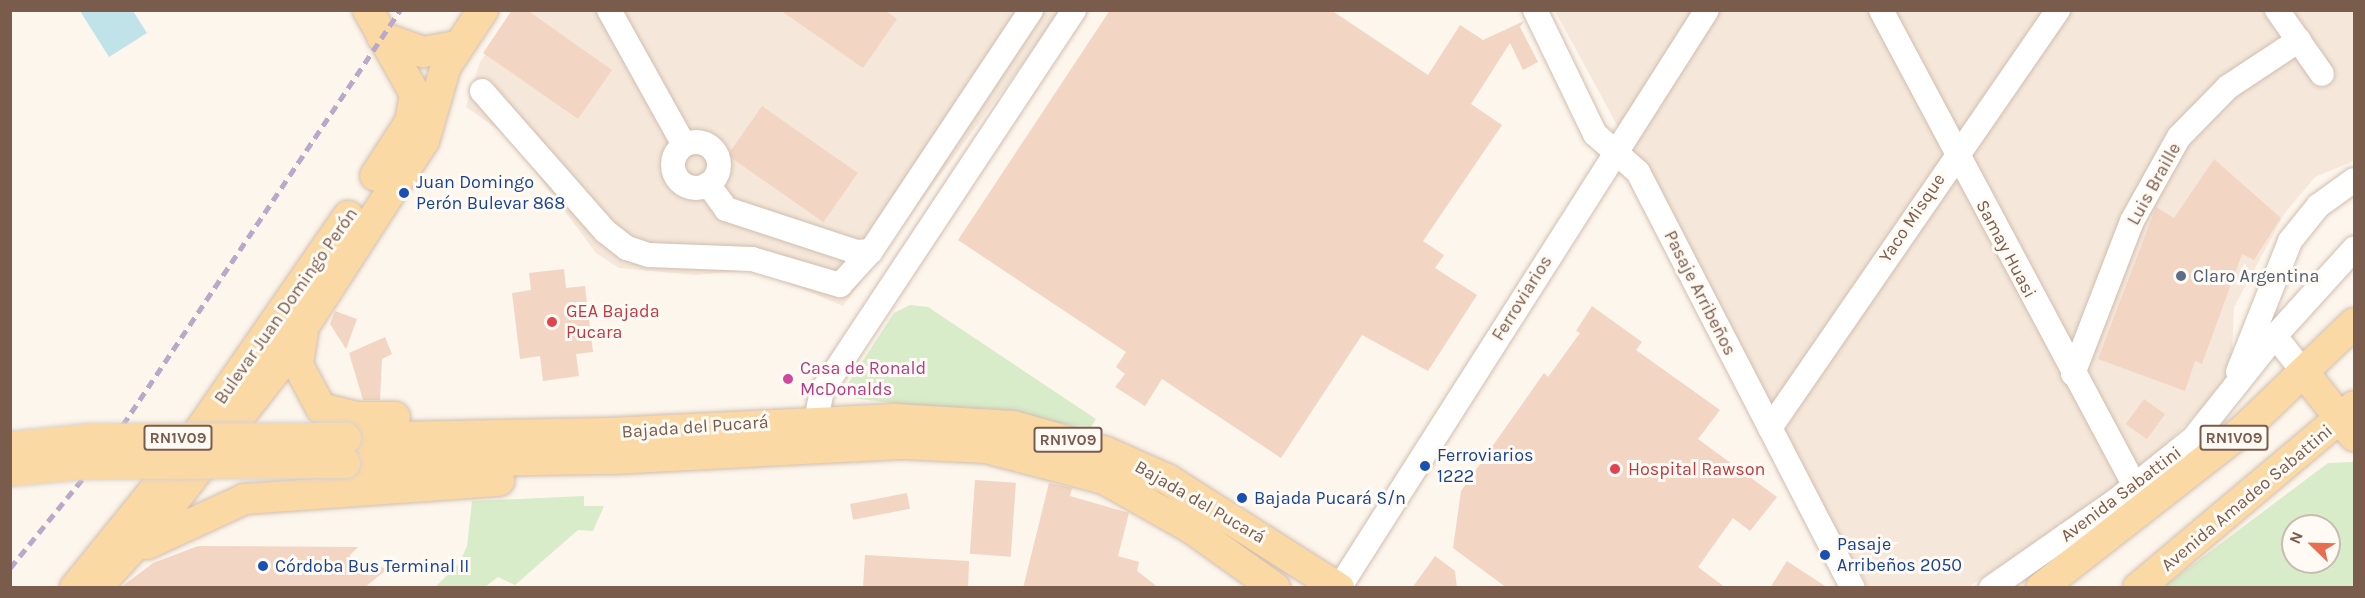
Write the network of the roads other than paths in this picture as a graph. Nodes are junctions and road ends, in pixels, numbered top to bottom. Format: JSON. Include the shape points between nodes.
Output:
{"nodes":[{"id":1,"x":483,"y":10,"type":"edge"},
{"id":2,"x":609,"y":10,"type":"edge"},
{"id":3,"x":1030,"y":10,"type":"edge"},
{"id":4,"x":1074,"y":10,"type":"edge"},
{"id":5,"x":1535,"y":10,"type":"edge"},
{"id":6,"x":1881,"y":10,"type":"edge"},
{"id":7,"x":2058,"y":10,"type":"edge"},
{"id":8,"x":2277,"y":10,"type":"edge"},
{"id":9,"x":1697,"y":16,"type":"edge"},
{"id":10,"x":370,"y":21,"type":"edge"},
{"id":11,"x":2298,"y":40,"type":"junction"},
{"id":12,"x":456,"y":45,"type":"junction"},
{"id":13,"x":2322,"y":74,"type":"dead end"},
{"id":14,"x":482,"y":91,"type":"dead end"},
{"id":15,"x":684,"y":146,"type":"junction"},
{"id":16,"x":1615,"y":153,"type":"junction"},
{"id":17,"x":1956,"y":154,"type":"junction"},
{"id":18,"x":2355,"y":180,"type":"edge"},
{"id":19,"x":708,"y":184,"type":"junction"},
{"id":20,"x":2355,"y":249,"type":"edge"},
{"id":21,"x":871,"y":251,"type":"junction"},
{"id":22,"x":2355,"y":323,"type":"edge"},
{"id":23,"x":305,"y":324,"type":"junction"},
{"id":24,"x":2275,"y":336,"type":"junction"},
{"id":25,"x":2073,"y":374,"type":"junction"},
{"id":26,"x":2305,"y":374,"type":"junction"},
{"id":27,"x":2232,"y":392,"type":"junction"},
{"id":28,"x":761,"y":421,"type":"junction"},
{"id":29,"x":816,"y":421,"type":"junction"},
{"id":30,"x":2350,"y":421,"type":"edge"},
{"id":31,"x":1770,"y":428,"type":"junction"},
{"id":32,"x":10,"y":447,"type":"edge"},
{"id":33,"x":803,"y":449,"type":"junction"},
{"id":34,"x":345,"y":451,"type":"junction"},
{"id":35,"x":186,"y":468,"type":"junction"},
{"id":36,"x":10,"y":471,"type":"edge"},
{"id":37,"x":2138,"y":495,"type":"junction"},
{"id":38,"x":220,"y":507,"type":"junction"},
{"id":39,"x":2090,"y":542,"type":"junction"},
{"id":40,"x":128,"y":555,"type":"junction"},
{"id":41,"x":1339,"y":587,"type":"edge"},
{"id":42,"x":75,"y":588,"type":"edge"},
{"id":43,"x":96,"y":588,"type":"edge"},
{"id":44,"x":1275,"y":588,"type":"edge"},
{"id":45,"x":1853,"y":588,"type":"edge"},
{"id":46,"x":1991,"y":588,"type":"edge"},
{"id":47,"x":2025,"y":588,"type":"edge"},
{"id":48,"x":2041,"y":588,"type":"edge"},
{"id":49,"x":2138,"y":588,"type":"edge"}],
"edges":[{"from":1,"to":12,"type":"main road","name":"Bulevar Juan Domingo Perón"},
{"from":2,"to":15,"type":"street"},
{"from":3,"to":21,"type":"street"},
{"from":4,"to":29,"type":"street","via":[[822,390]]},
{"from":5,"to":16,"type":"street","name":"Pasaje Arribeños","via":[[1595,134]]},
{"from":6,"to":17,"type":"street","name":"Samay Huasi"},
{"from":7,"to":17,"type":"street","name":"Yaco Misque"},
{"from":8,"to":11,"type":"street"},
{"from":9,"to":16,"type":"street","name":"Ferroviarios"},
{"from":10,"to":12,"type":"main road","name":"Bulevar Juan Domingo Perón","via":[[423,52]]},
{"from":10,"to":35,"type":"main road","name":"Bulevar Juan Domingo Perón","via":[[413,86],[410,122]]},
{"from":11,"to":13,"type":"street"},
{"from":11,"to":25,"type":"street","name":"Luis Braille","via":[[2228,87],[2179,137],[2132,221]]},
{"from":12,"to":23,"type":"main road","name":"Bulevar Juan Domingo Perón","via":[[424,141]]},
{"from":14,"to":21,"type":"street","via":[[605,231],[627,248],[649,255],[752,259],[840,285]]},
{"from":15,"to":19,"type":"street","via":[[674,166],[679,180],[693,187]]},
{"from":15,"to":19,"type":"street","via":[[698,141],[716,152],[719,166]]},
{"from":16,"to":31,"type":"street","name":"Pasaje Arribeños","via":[[1638,172]]},
{"from":16,"to":41,"type":"street","name":"Ferroviarios"},
{"from":17,"to":25,"type":"street","name":"Samay Huasi"},
{"from":17,"to":31,"type":"street","name":"Yaco Misque"},
{"from":18,"to":27,"type":"street","via":[[2318,206],[2276,263]]},
{"from":19,"to":21,"type":"street","via":[[726,209],[857,252]]},
{"from":20,"to":24,"type":"street","name":"Avenida Sabattini"},
{"from":22,"to":26,"type":"main road","number":"RN1V09"},
{"from":23,"to":28,"type":"main road","via":[[297,352],[303,383],[321,408],[337,414]]},
{"from":23,"to":35,"type":"main road","name":"Bulevar Juan Domingo Perón","via":[[235,426]]},
{"from":24,"to":26,"type":"street"},
{"from":24,"to":27,"type":"street","name":"Avenida Sabattini"},
{"from":25,"to":37,"type":"street","name":"Samay Huasi"},
{"from":26,"to":30,"type":"main road"},
{"from":26,"to":37,"type":"main road","number":"RN1V09"},
{"from":27,"to":37,"type":"street","name":"Avenida Sabattini"},
{"from":28,"to":29,"type":"main road","name":"Bajada del Pucará","number":"RN1V09"},
{"from":28,"to":34,"type":"main road","name":"Bajada del Pucará","number":"RN1V09"},
{"from":29,"to":41,"type":"main road","name":"Bajada del Pucará","number":"RN1V09","via":[[984,422],[1082,444],[1167,479]]},
{"from":30,"to":49,"type":"main road","name":"Avenida Amadeo Sabattini","number":"RN1V09"},
{"from":31,"to":45,"type":"street","name":"Pasaje Arribeños"},
{"from":32,"to":34,"type":"main road","name":"Bajada del Pucará","number":"RN1V09","bridge":true,"via":[[101,439]]},
{"from":33,"to":34,"type":"main road","name":"Bajada del Pucará","number":"RN1V09"},
{"from":33,"to":38,"type":"main road","via":[[688,471],[393,485],[268,496]]},
{"from":33,"to":44,"type":"main road","name":"Bajada del Pucará","number":"RN1V09","via":[[949,445],[1014,452],[1071,468],[1152,504]]},
{"from":34,"to":36,"type":"main road","name":"Bajada del Pucará","number":"RN1V09","bridge":true},
{"from":35,"to":38,"type":"main road"},
{"from":35,"to":40,"type":"main road","name":"Bulevar Juan Domingo Perón"},
{"from":35,"to":42,"type":"main road","name":"Bulevar Juan Domingo Perón"},
{"from":37,"to":39,"type":"main road","number":"RN1V09"},
{"from":37,"to":39,"type":"street"},
{"from":37,"to":46,"type":"street","name":"Avenida Sabattini"},
{"from":37,"to":48,"type":"main road"},
{"from":38,"to":40,"type":"main road"},
{"from":39,"to":47,"type":"main road","number":"RN1V09"},
{"from":40,"to":43,"type":"main road","name":"Bulevar Juan Domingo Perón"}]}
